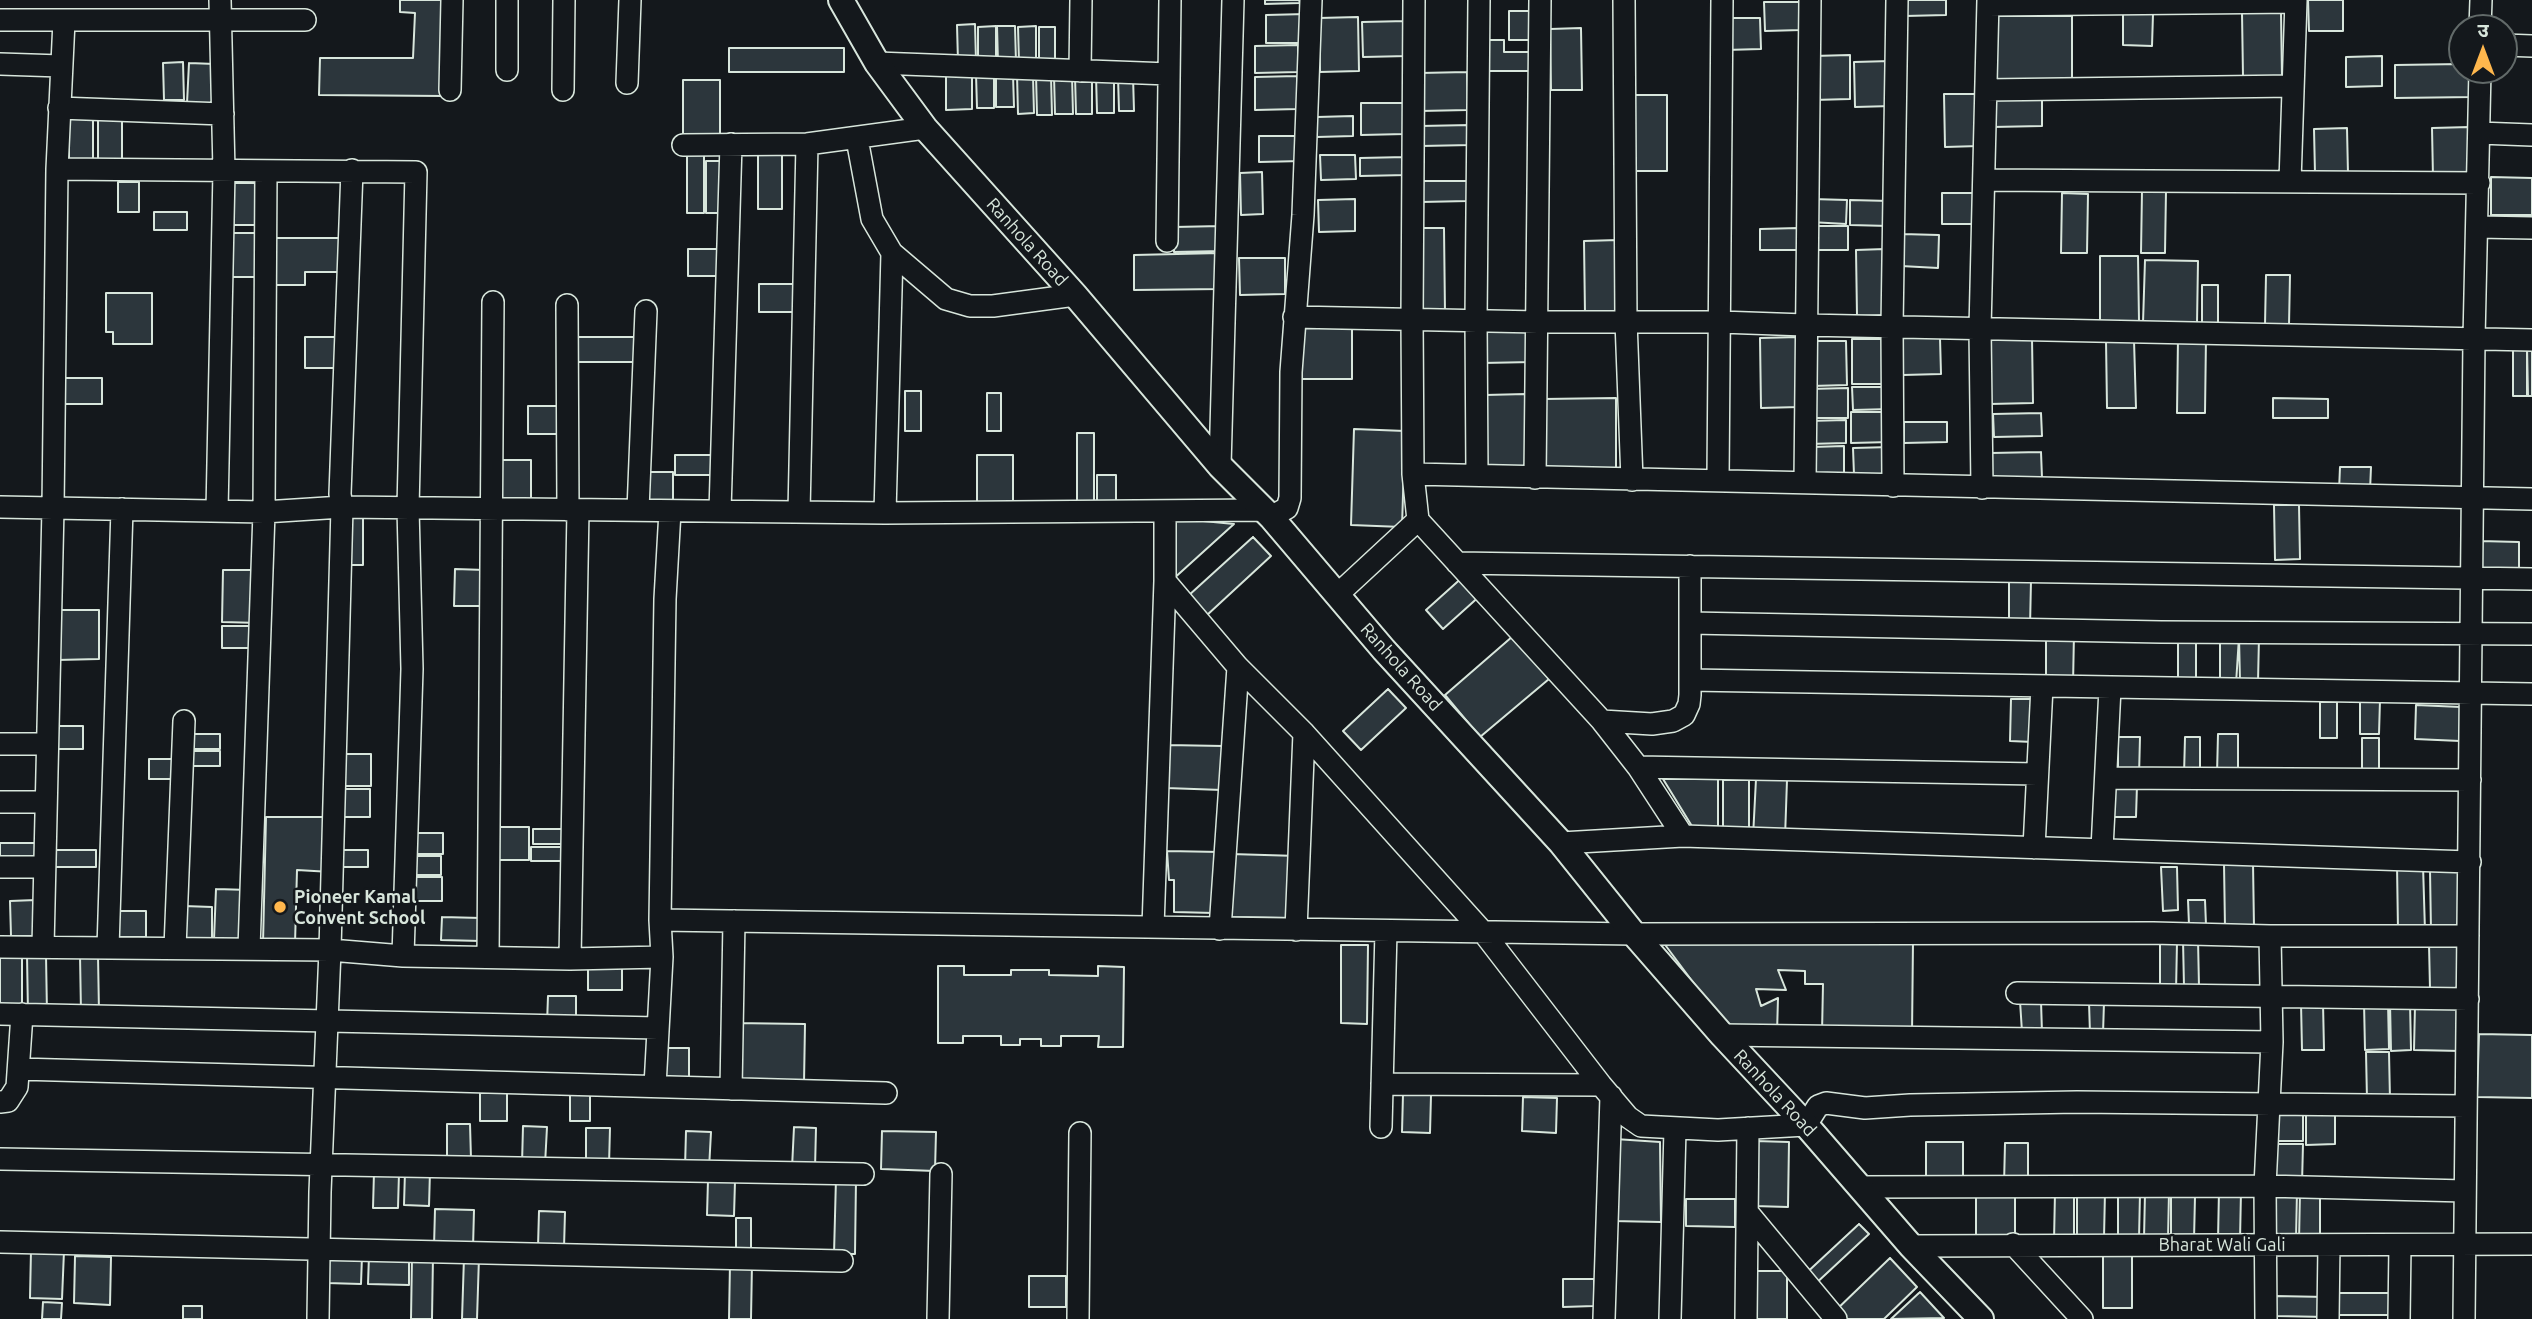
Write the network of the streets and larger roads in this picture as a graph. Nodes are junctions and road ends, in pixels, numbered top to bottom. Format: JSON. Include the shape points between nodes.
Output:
{"nodes":[{"id":1,"x":452,"y":0,"type":"edge"},
{"id":2,"x":507,"y":0,"type":"edge"},
{"id":3,"x":564,"y":0,"type":"edge"},
{"id":4,"x":630,"y":0,"type":"edge"},
{"id":5,"x":842,"y":0,"type":"edge"},
{"id":6,"x":1081,"y":0,"type":"edge"},
{"id":7,"x":1170,"y":0,"type":"edge"},
{"id":8,"x":1233,"y":0,"type":"edge"},
{"id":9,"x":1311,"y":0,"type":"edge"},
{"id":10,"x":1414,"y":0,"type":"edge"},
{"id":11,"x":1479,"y":0,"type":"edge"},
{"id":12,"x":1540,"y":0,"type":"edge"},
{"id":13,"x":1624,"y":0,"type":"edge"},
{"id":14,"x":1721,"y":0,"type":"edge"},
{"id":15,"x":1810,"y":0,"type":"edge"},
{"id":16,"x":1897,"y":0,"type":"edge"},
{"id":17,"x":2296,"y":1,"type":"edge"},
{"id":18,"x":1988,"y":2,"type":"edge"},
{"id":19,"x":220,"y":10,"type":"edge"},
{"id":20,"x":0,"y":20,"type":"edge"},
{"id":21,"x":305,"y":20,"type":"dead end"},
{"id":22,"x":64,"y":21,"type":"junction"},
{"id":23,"x":877,"y":63,"type":"junction"},
{"id":24,"x":0,"y":64,"type":"edge"},
{"id":25,"x":61,"y":66,"type":"junction"},
{"id":26,"x":506,"y":70,"type":"dead end"},
{"id":27,"x":1080,"y":71,"type":"junction"},
{"id":28,"x":1169,"y":74,"type":"junction"},
{"id":29,"x":627,"y":83,"type":"dead end"},
{"id":30,"x":2480,"y":84,"type":"edge"},
{"id":31,"x":2293,"y":86,"type":"junction"},
{"id":32,"x":450,"y":90,"type":"dead end"},
{"id":33,"x":563,"y":90,"type":"dead end"},
{"id":34,"x":1986,"y":90,"type":"junction"},
{"id":35,"x":59,"y":108,"type":"junction"},
{"id":36,"x":223,"y":114,"type":"junction"},
{"id":37,"x":925,"y":128,"type":"junction"},
{"id":38,"x":2479,"y":133,"type":"junction"},
{"id":39,"x":2532,"y":135,"type":"edge"},
{"id":40,"x":857,"y":139,"type":"junction"},
{"id":41,"x":807,"y":144,"type":"junction"},
{"id":42,"x":683,"y":145,"type":"dead end"},
{"id":43,"x":731,"y":145,"type":"junction"},
{"id":44,"x":57,"y":169,"type":"junction"},
{"id":45,"x":352,"y":170,"type":"junction"},
{"id":46,"x":223,"y":171,"type":"junction"},
{"id":47,"x":266,"y":171,"type":"junction"},
{"id":48,"x":1984,"y":180,"type":"junction"},
{"id":49,"x":2290,"y":182,"type":"junction"},
{"id":50,"x":2479,"y":183,"type":"junction"},
{"id":51,"x":2478,"y":227,"type":"junction"},
{"id":52,"x":2532,"y":229,"type":"edge"},
{"id":53,"x":1167,"y":241,"type":"dead end"},
{"id":54,"x":892,"y":253,"type":"junction"},
{"id":55,"x":1075,"y":295,"type":"junction"},
{"id":56,"x":493,"y":302,"type":"dead end"},
{"id":57,"x":567,"y":304,"type":"dead end"},
{"id":58,"x":646,"y":311,"type":"dead end"},
{"id":59,"x":1294,"y":317,"type":"junction"},
{"id":60,"x":1412,"y":318,"type":"junction"},
{"id":61,"x":1476,"y":320,"type":"junction"},
{"id":62,"x":1626,"y":321,"type":"junction"},
{"id":63,"x":1538,"y":322,"type":"junction"},
{"id":64,"x":1720,"y":322,"type":"junction"},
{"id":65,"x":1805,"y":325,"type":"junction"},
{"id":66,"x":1892,"y":327,"type":"junction"},
{"id":67,"x":1980,"y":329,"type":"junction"},
{"id":68,"x":2474,"y":339,"type":"junction"},
{"id":69,"x":2532,"y":340,"type":"edge"},
{"id":70,"x":1220,"y":466,"type":"junction"},
{"id":71,"x":1413,"y":474,"type":"junction"},
{"id":72,"x":1477,"y":475,"type":"junction"},
{"id":73,"x":1535,"y":478,"type":"junction"},
{"id":74,"x":1718,"y":479,"type":"junction"},
{"id":75,"x":1632,"y":480,"type":"junction"},
{"id":76,"x":1805,"y":482,"type":"junction"},
{"id":77,"x":1894,"y":486,"type":"junction"},
{"id":78,"x":1982,"y":488,"type":"junction"},
{"id":79,"x":2474,"y":498,"type":"junction"},
{"id":80,"x":2532,"y":499,"type":"edge"},
{"id":81,"x":0,"y":507,"type":"edge"},
{"id":82,"x":342,"y":507,"type":"junction"},
{"id":83,"x":53,"y":508,"type":"junction"},
{"id":84,"x":408,"y":508,"type":"junction"},
{"id":85,"x":122,"y":509,"type":"junction"},
{"id":86,"x":492,"y":509,"type":"junction"},
{"id":87,"x":573,"y":510,"type":"junction"},
{"id":88,"x":638,"y":510,"type":"junction"},
{"id":89,"x":217,"y":511,"type":"junction"},
{"id":90,"x":670,"y":511,"type":"junction"},
{"id":91,"x":720,"y":511,"type":"junction"},
{"id":92,"x":264,"y":512,"type":"junction"},
{"id":93,"x":799,"y":512,"type":"junction"},
{"id":94,"x":1165,"y":512,"type":"junction"},
{"id":95,"x":885,"y":513,"type":"junction"},
{"id":96,"x":1266,"y":514,"type":"junction"},
{"id":97,"x":1418,"y":520,"type":"junction"},
{"id":98,"x":1457,"y":563,"type":"junction"},
{"id":99,"x":1690,"y":566,"type":"junction"},
{"id":100,"x":2473,"y":579,"type":"junction"},
{"id":101,"x":2532,"y":579,"type":"edge"},
{"id":102,"x":1165,"y":581,"type":"junction"},
{"id":103,"x":1337,"y":595,"type":"junction"},
{"id":104,"x":1690,"y":623,"type":"junction"},
{"id":105,"x":2532,"y":634,"type":"edge"},
{"id":106,"x":2473,"y":635,"type":"junction"},
{"id":107,"x":1238,"y":667,"type":"junction"},
{"id":108,"x":1690,"y":680,"type":"junction"},
{"id":109,"x":2042,"y":686,"type":"junction"},
{"id":110,"x":2110,"y":688,"type":"junction"},
{"id":111,"x":2472,"y":692,"type":"junction"},
{"id":112,"x":2532,"y":694,"type":"edge"},
{"id":113,"x":184,"y":721,"type":"dead end"},
{"id":114,"x":1602,"y":721,"type":"junction"},
{"id":115,"x":1304,"y":733,"type":"junction"},
{"id":116,"x":0,"y":744,"type":"edge"},
{"id":117,"x":47,"y":744,"type":"junction"},
{"id":118,"x":1638,"y":767,"type":"junction"},
{"id":119,"x":2037,"y":774,"type":"junction"},
{"id":120,"x":2106,"y":778,"type":"junction"},
{"id":121,"x":2470,"y":780,"type":"junction"},
{"id":122,"x":0,"y":802,"type":"edge"},
{"id":123,"x":46,"y":802,"type":"junction"},
{"id":124,"x":1683,"y":836,"type":"junction"},
{"id":125,"x":1562,"y":843,"type":"junction"},
{"id":126,"x":2034,"y":848,"type":"junction"},
{"id":127,"x":2102,"y":849,"type":"junction"},
{"id":128,"x":2470,"y":862,"type":"junction"},
{"id":129,"x":0,"y":867,"type":"edge"},
{"id":130,"x":44,"y":867,"type":"junction"},
{"id":131,"x":660,"y":920,"type":"junction"},
{"id":132,"x":734,"y":921,"type":"junction"},
{"id":133,"x":1153,"y":927,"type":"junction"},
{"id":134,"x":1220,"y":929,"type":"junction"},
{"id":135,"x":1296,"y":930,"type":"junction"},
{"id":136,"x":1386,"y":931,"type":"junction"},
{"id":137,"x":1483,"y":932,"type":"junction"},
{"id":138,"x":1634,"y":934,"type":"junction"},
{"id":139,"x":2270,"y":936,"type":"junction"},
{"id":140,"x":2468,"y":936,"type":"junction"},
{"id":141,"x":0,"y":947,"type":"edge"},
{"id":142,"x":43,"y":947,"type":"junction"},
{"id":143,"x":108,"y":948,"type":"junction"},
{"id":144,"x":175,"y":948,"type":"junction"},
{"id":145,"x":248,"y":949,"type":"junction"},
{"id":146,"x":330,"y":950,"type":"junction"},
{"id":147,"x":403,"y":956,"type":"junction"},
{"id":148,"x":488,"y":957,"type":"junction"},
{"id":149,"x":662,"y":957,"type":"junction"},
{"id":150,"x":570,"y":959,"type":"junction"},
{"id":151,"x":2017,"y":993,"type":"dead end"},
{"id":152,"x":2271,"y":997,"type":"junction"},
{"id":153,"x":2468,"y":999,"type":"junction"},
{"id":154,"x":0,"y":1014,"type":"edge"},
{"id":155,"x":22,"y":1014,"type":"junction"},
{"id":156,"x":327,"y":1020,"type":"junction"},
{"id":157,"x":658,"y":1028,"type":"junction"},
{"id":158,"x":1722,"y":1035,"type":"junction"},
{"id":159,"x":2272,"y":1042,"type":"junction"},
{"id":160,"x":19,"y":1069,"type":"junction"},
{"id":161,"x":325,"y":1078,"type":"junction"},
{"id":162,"x":1382,"y":1084,"type":"junction"},
{"id":163,"x":655,"y":1086,"type":"junction"},
{"id":164,"x":731,"y":1088,"type":"junction"},
{"id":165,"x":1606,"y":1091,"type":"junction"},
{"id":166,"x":886,"y":1093,"type":"dead end"},
{"id":167,"x":0,"y":1102,"type":"edge"},
{"id":168,"x":2268,"y":1103,"type":"junction"},
{"id":169,"x":2466,"y":1106,"type":"junction"},
{"id":170,"x":1806,"y":1125,"type":"junction"},
{"id":171,"x":1381,"y":1127,"type":"dead end"},
{"id":172,"x":1748,"y":1128,"type":"junction"},
{"id":173,"x":1675,"y":1129,"type":"junction"},
{"id":174,"x":1080,"y":1133,"type":"dead end"},
{"id":175,"x":0,"y":1159,"type":"edge"},
{"id":176,"x":321,"y":1163,"type":"junction"},
{"id":177,"x":863,"y":1174,"type":"dead end"},
{"id":178,"x":941,"y":1174,"type":"dead end"},
{"id":179,"x":2265,"y":1186,"type":"junction"},
{"id":180,"x":1859,"y":1187,"type":"junction"},
{"id":181,"x":2465,"y":1191,"type":"junction"},
{"id":182,"x":1748,"y":1213,"type":"junction"},
{"id":183,"x":0,"y":1242,"type":"edge"},
{"id":184,"x":2013,"y":1244,"type":"junction"},
{"id":185,"x":2266,"y":1244,"type":"junction"},
{"id":186,"x":2532,"y":1244,"type":"edge"},
{"id":187,"x":2329,"y":1245,"type":"junction"},
{"id":188,"x":2400,"y":1245,"type":"junction"},
{"id":189,"x":2465,"y":1245,"type":"junction"},
{"id":190,"x":1911,"y":1246,"type":"junction"},
{"id":191,"x":319,"y":1251,"type":"junction"},
{"id":192,"x":842,"y":1261,"type":"dead end"},
{"id":193,"x":318,"y":1319,"type":"edge"},
{"id":194,"x":938,"y":1319,"type":"edge"},
{"id":195,"x":1078,"y":1319,"type":"edge"},
{"id":196,"x":1604,"y":1319,"type":"edge"},
{"id":197,"x":1670,"y":1319,"type":"edge"},
{"id":198,"x":1746,"y":1319,"type":"edge"},
{"id":199,"x":1836,"y":1319,"type":"edge"},
{"id":200,"x":1981,"y":1319,"type":"edge"},
{"id":201,"x":2082,"y":1319,"type":"edge"},
{"id":202,"x":2266,"y":1319,"type":"edge"},
{"id":203,"x":2328,"y":1319,"type":"edge"},
{"id":204,"x":2399,"y":1319,"type":"edge"},
{"id":205,"x":2464,"y":1319,"type":"edge"}],
"edges":[{"from":1,"to":32,"type":"street"},
{"from":2,"to":26,"type":"street"},
{"from":3,"to":33,"type":"street"},
{"from":4,"to":29,"type":"street"},
{"from":5,"to":23,"type":"street","name":"Ranhola Road"},
{"from":6,"to":27,"type":"street"},
{"from":7,"to":28,"type":"street"},
{"from":8,"to":70,"type":"street"},
{"from":9,"to":59,"type":"street","via":[[1303,215]]},
{"from":10,"to":60,"type":"street"},
{"from":11,"to":61,"type":"street"},
{"from":12,"to":63,"type":"street"},
{"from":13,"to":62,"type":"street"},
{"from":14,"to":64,"type":"street"},
{"from":15,"to":65,"type":"street"},
{"from":16,"to":66,"type":"street"},
{"from":17,"to":18,"type":"street"},
{"from":17,"to":31,"type":"street"},
{"from":18,"to":34,"type":"street"},
{"from":19,"to":21,"type":"street"},
{"from":19,"to":22,"type":"street"},
{"from":19,"to":36,"type":"street"},
{"from":20,"to":22,"type":"street"},
{"from":22,"to":25,"type":"street"},
{"from":23,"to":27,"type":"street"},
{"from":23,"to":37,"type":"street","name":"Ranhola Road"},
{"from":24,"to":25,"type":"street"},
{"from":25,"to":35,"type":"street"},
{"from":27,"to":28,"type":"street"},
{"from":28,"to":53,"type":"street"},
{"from":30,"to":38,"type":"street"},
{"from":31,"to":34,"type":"street"},
{"from":31,"to":49,"type":"street"},
{"from":34,"to":48,"type":"street"},
{"from":35,"to":36,"type":"street"},
{"from":35,"to":44,"type":"street"},
{"from":36,"to":46,"type":"street"},
{"from":37,"to":40,"type":"street"},
{"from":37,"to":55,"type":"street","name":"Ranhola Road"},
{"from":38,"to":39,"type":"street"},
{"from":38,"to":50,"type":"street"},
{"from":40,"to":41,"type":"street"},
{"from":40,"to":54,"type":"street","via":[[872,219]]},
{"from":41,"to":43,"type":"street"},
{"from":41,"to":93,"type":"street"},
{"from":42,"to":43,"type":"street"},
{"from":43,"to":91,"type":"street"},
{"from":44,"to":46,"type":"street"},
{"from":44,"to":83,"type":"street"},
{"from":45,"to":47,"type":"street"},
{"from":45,"to":82,"type":"street"},
{"from":45,"to":84,"type":"street","via":[[416,172]]},
{"from":46,"to":47,"type":"street"},
{"from":46,"to":89,"type":"street"},
{"from":47,"to":92,"type":"street"},
{"from":48,"to":49,"type":"street"},
{"from":48,"to":67,"type":"street"},
{"from":49,"to":50,"type":"street"},
{"from":50,"to":51,"type":"street"},
{"from":51,"to":52,"type":"street"},
{"from":51,"to":68,"type":"street"},
{"from":54,"to":55,"type":"street","via":[[946,299],[970,306]]},
{"from":54,"to":95,"type":"street"},
{"from":55,"to":70,"type":"street","name":"Ranhola Road"},
{"from":56,"to":86,"type":"street"},
{"from":57,"to":87,"type":"street"},
{"from":58,"to":88,"type":"street"},
{"from":59,"to":60,"type":"street"},
{"from":59,"to":96,"type":"street","via":[[1290,502],[1287,508]]},
{"from":60,"to":61,"type":"street"},
{"from":60,"to":71,"type":"street"},
{"from":61,"to":63,"type":"street"},
{"from":61,"to":72,"type":"street"},
{"from":62,"to":63,"type":"street"},
{"from":62,"to":64,"type":"street"},
{"from":62,"to":75,"type":"street"},
{"from":63,"to":73,"type":"street"},
{"from":64,"to":65,"type":"street"},
{"from":64,"to":74,"type":"street"},
{"from":65,"to":66,"type":"street"},
{"from":65,"to":76,"type":"street"},
{"from":66,"to":67,"type":"street"},
{"from":66,"to":77,"type":"street"},
{"from":67,"to":68,"type":"street"},
{"from":67,"to":78,"type":"street"},
{"from":68,"to":69,"type":"street"},
{"from":68,"to":79,"type":"street"},
{"from":70,"to":96,"type":"street","name":"Ranhola Road"},
{"from":71,"to":72,"type":"street"},
{"from":71,"to":97,"type":"street"},
{"from":72,"to":73,"type":"street"},
{"from":73,"to":75,"type":"street"},
{"from":74,"to":75,"type":"street"},
{"from":74,"to":76,"type":"street"},
{"from":76,"to":77,"type":"street"},
{"from":77,"to":78,"type":"street"},
{"from":78,"to":79,"type":"street"},
{"from":79,"to":80,"type":"street"},
{"from":79,"to":100,"type":"street"},
{"from":81,"to":83,"type":"street"},
{"from":82,"to":84,"type":"street"},
{"from":82,"to":92,"type":"street"},
{"from":82,"to":146,"type":"street"},
{"from":83,"to":85,"type":"street"},
{"from":83,"to":117,"type":"street"},
{"from":84,"to":86,"type":"street"},
{"from":84,"to":147,"type":"street","via":[[412,669]]},
{"from":85,"to":89,"type":"street"},
{"from":85,"to":143,"type":"street"},
{"from":86,"to":87,"type":"street"},
{"from":86,"to":148,"type":"street"},
{"from":87,"to":88,"type":"street"},
{"from":87,"to":150,"type":"street"},
{"from":88,"to":90,"type":"street"},
{"from":89,"to":92,"type":"street"},
{"from":90,"to":91,"type":"street"},
{"from":90,"to":131,"type":"street"},
{"from":91,"to":93,"type":"street"},
{"from":92,"to":145,"type":"street"},
{"from":93,"to":95,"type":"street"},
{"from":94,"to":95,"type":"street"},
{"from":94,"to":96,"type":"street"},
{"from":94,"to":102,"type":"street"},
{"from":96,"to":103,"type":"street","name":"Ranhola Road"},
{"from":97,"to":98,"type":"street"},
{"from":97,"to":103,"type":"street"},
{"from":98,"to":99,"type":"street"},
{"from":98,"to":114,"type":"street"},
{"from":99,"to":100,"type":"street"},
{"from":99,"to":104,"type":"street"},
{"from":100,"to":101,"type":"street"},
{"from":100,"to":106,"type":"street"},
{"from":102,"to":107,"type":"street"},
{"from":102,"to":133,"type":"street"},
{"from":103,"to":125,"type":"street","name":"Ranhola Road"},
{"from":104,"to":106,"type":"street"},
{"from":104,"to":108,"type":"street"},
{"from":105,"to":106,"type":"street"},
{"from":106,"to":111,"type":"street"},
{"from":107,"to":115,"type":"street"},
{"from":107,"to":134,"type":"street"},
{"from":108,"to":109,"type":"street"},
{"from":108,"to":114,"type":"street","via":[[1689,704],[1684,715],[1673,721]]},
{"from":109,"to":110,"type":"street"},
{"from":109,"to":119,"type":"street"},
{"from":110,"to":111,"type":"street"},
{"from":110,"to":120,"type":"street"},
{"from":111,"to":112,"type":"street"},
{"from":111,"to":121,"type":"street"},
{"from":113,"to":144,"type":"street"},
{"from":114,"to":118,"type":"street"},
{"from":115,"to":135,"type":"street"},
{"from":115,"to":137,"type":"street"},
{"from":116,"to":117,"type":"street"},
{"from":117,"to":123,"type":"street"},
{"from":118,"to":119,"type":"street"},
{"from":118,"to":124,"type":"street"},
{"from":119,"to":126,"type":"street"},
{"from":120,"to":121,"type":"street"},
{"from":120,"to":127,"type":"street"},
{"from":121,"to":128,"type":"street"},
{"from":122,"to":123,"type":"street"},
{"from":123,"to":130,"type":"street"},
{"from":124,"to":125,"type":"street"},
{"from":124,"to":126,"type":"street"},
{"from":125,"to":138,"type":"street","name":"Ranhola Road"},
{"from":126,"to":127,"type":"street"},
{"from":127,"to":128,"type":"street"},
{"from":128,"to":140,"type":"street"},
{"from":129,"to":130,"type":"street"},
{"from":130,"to":142,"type":"street"},
{"from":131,"to":132,"type":"street"},
{"from":131,"to":149,"type":"street"},
{"from":132,"to":133,"type":"street"},
{"from":132,"to":164,"type":"street"},
{"from":133,"to":134,"type":"street"},
{"from":134,"to":135,"type":"street"},
{"from":135,"to":136,"type":"street"},
{"from":136,"to":137,"type":"street"},
{"from":136,"to":162,"type":"street"},
{"from":137,"to":138,"type":"street"},
{"from":137,"to":165,"type":"street"},
{"from":138,"to":139,"type":"street"},
{"from":138,"to":158,"type":"street","name":"Ranhola Road"},
{"from":139,"to":140,"type":"street"},
{"from":139,"to":152,"type":"street"},
{"from":140,"to":153,"type":"street"},
{"from":141,"to":142,"type":"street"},
{"from":142,"to":143,"type":"street"},
{"from":143,"to":144,"type":"street"},
{"from":144,"to":145,"type":"street"},
{"from":145,"to":146,"type":"street"},
{"from":146,"to":147,"type":"street"},
{"from":146,"to":156,"type":"street"},
{"from":147,"to":148,"type":"street"},
{"from":148,"to":150,"type":"street"},
{"from":149,"to":150,"type":"street"},
{"from":149,"to":157,"type":"street"},
{"from":151,"to":152,"type":"street"},
{"from":152,"to":153,"type":"street"},
{"from":152,"to":159,"type":"street"},
{"from":153,"to":169,"type":"street"},
{"from":154,"to":155,"type":"street"},
{"from":155,"to":156,"type":"street"},
{"from":155,"to":160,"type":"street"},
{"from":156,"to":157,"type":"street"},
{"from":156,"to":161,"type":"street"},
{"from":157,"to":163,"type":"street"},
{"from":158,"to":159,"type":"street"},
{"from":158,"to":170,"type":"street","name":"Ranhola Road"},
{"from":159,"to":168,"type":"street"},
{"from":160,"to":161,"type":"street"},
{"from":160,"to":167,"type":"street","via":[[13,1096]]},
{"from":161,"to":163,"type":"street"},
{"from":161,"to":176,"type":"street"},
{"from":162,"to":165,"type":"street"},
{"from":162,"to":171,"type":"street"},
{"from":163,"to":164,"type":"street"},
{"from":164,"to":166,"type":"street"},
{"from":165,"to":173,"type":"street","via":[[1641,1126]]},
{"from":165,"to":196,"type":"street"},
{"from":168,"to":169,"type":"street"},
{"from":168,"to":170,"type":"street","via":[[1879,1108],[1826,1103]]},
{"from":168,"to":179,"type":"street"},
{"from":169,"to":181,"type":"street"},
{"from":170,"to":172,"type":"street"},
{"from":170,"to":180,"type":"street","name":"Ranhola Road"},
{"from":172,"to":173,"type":"street"},
{"from":172,"to":182,"type":"street"},
{"from":173,"to":197,"type":"street"},
{"from":174,"to":195,"type":"street"},
{"from":175,"to":176,"type":"street"},
{"from":176,"to":177,"type":"street"},
{"from":176,"to":191,"type":"street"},
{"from":178,"to":194,"type":"street"},
{"from":179,"to":180,"type":"street"},
{"from":179,"to":181,"type":"street"},
{"from":179,"to":185,"type":"street"},
{"from":180,"to":190,"type":"street","name":"Ranhola Road"},
{"from":181,"to":189,"type":"street"},
{"from":182,"to":198,"type":"street"},
{"from":182,"to":199,"type":"street"},
{"from":183,"to":191,"type":"street"},
{"from":184,"to":185,"type":"street","name":"Bharat Wali Gali"},
{"from":184,"to":190,"type":"street","name":"Bharat Wali Gali"},
{"from":184,"to":201,"type":"street"},
{"from":185,"to":187,"type":"street","name":"Bharat Wali Gali"},
{"from":185,"to":202,"type":"street"},
{"from":186,"to":189,"type":"street","name":"Bharat Wali Gali"},
{"from":187,"to":188,"type":"street","name":"Bharat Wali Gali"},
{"from":187,"to":203,"type":"street"},
{"from":188,"to":189,"type":"street","name":"Bharat Wali Gali"},
{"from":188,"to":204,"type":"street"},
{"from":189,"to":205,"type":"street"},
{"from":190,"to":200,"type":"street","name":"Ranhola Road"},
{"from":191,"to":192,"type":"street"},
{"from":191,"to":193,"type":"street"}]}
